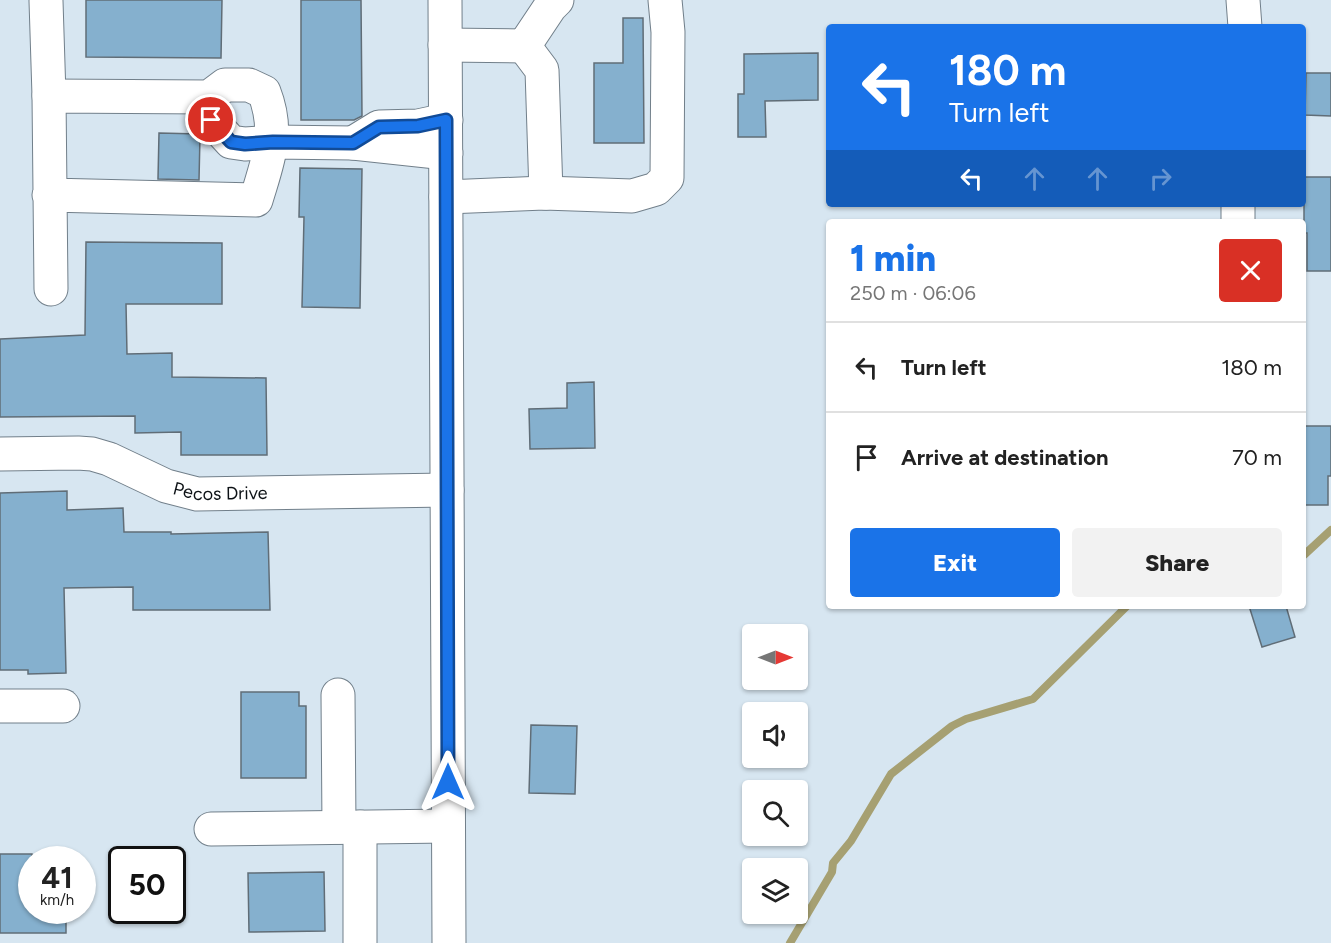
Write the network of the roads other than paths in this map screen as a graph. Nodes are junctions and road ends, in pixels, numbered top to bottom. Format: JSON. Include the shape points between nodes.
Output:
{"nodes":[{"id":1,"x":445,"y":0,"type":"edge"},
{"id":2,"x":557,"y":0,"type":"edge"},
{"id":3,"x":665,"y":0,"type":"edge"},
{"id":4,"x":1243,"y":0,"type":"edge"},
{"id":5,"x":46,"y":1,"type":"edge"},
{"id":6,"x":1245,"y":24,"type":"edge"},
{"id":7,"x":445,"y":45,"type":"junction"},
{"id":8,"x":524,"y":46,"type":"junction"},
{"id":9,"x":49,"y":96,"type":"junction"},
{"id":10,"x":209,"y":96,"type":"junction"},
{"id":11,"x":446,"y":120,"type":"junction"},
{"id":12,"x":273,"y":142,"type":"junction"},
{"id":13,"x":353,"y":143,"type":"junction"},
{"id":14,"x":446,"y":153,"type":"junction"},
{"id":15,"x":546,"y":193,"type":"junction"},
{"id":16,"x":49,"y":195,"type":"junction"},
{"id":17,"x":446,"y":197,"type":"junction"},
{"id":18,"x":51,"y":289,"type":"dead end"},
{"id":19,"x":0,"y":454,"type":"edge"},
{"id":20,"x":447,"y":490,"type":"junction"},
{"id":21,"x":338,"y":695,"type":"dead end"},
{"id":22,"x":63,"y":705,"type":"dead end"},
{"id":23,"x":0,"y":706,"type":"edge"},
{"id":24,"x":448,"y":826,"type":"junction"},
{"id":25,"x":349,"y":827,"type":"junction"},
{"id":26,"x":211,"y":829,"type":"dead end"},
{"id":27,"x":360,"y":943,"type":"edge"},
{"id":28,"x":449,"y":943,"type":"edge"}],
"edges":[{"from":1,"to":7,"type":"main road"},
{"from":2,"to":8,"type":"main road"},
{"from":3,"to":15,"type":"main road","via":[[667,178],[656,189],[632,196]]},
{"from":4,"to":6,"type":"main road"},
{"from":5,"to":9,"type":"main road"},
{"from":7,"to":8,"type":"main road"},
{"from":7,"to":11,"type":"main road"},
{"from":8,"to":15,"type":"main road","via":[[542,70]]},
{"from":9,"to":10,"type":"main road"},
{"from":9,"to":16,"type":"main road"},
{"from":10,"to":12,"type":"main road","via":[[211,120],[231,142]]},
{"from":10,"to":12,"type":"main road","via":[[225,85],[249,85],[264,92],[270,107]]},
{"from":11,"to":13,"type":"main road","via":[[418,126],[379,127]]},
{"from":11,"to":14,"type":"main road"},
{"from":12,"to":13,"type":"main road"},
{"from":12,"to":16,"type":"main road","via":[[256,200]]},
{"from":13,"to":14,"type":"main road"},
{"from":14,"to":17,"type":"main road"},
{"from":15,"to":17,"type":"main road"},
{"from":16,"to":18,"type":"main road"},
{"from":17,"to":20,"type":"main road"},
{"from":19,"to":20,"type":"main road","name":"Pecos Drive","via":[[92,454],[166,486],[197,494]]},
{"from":20,"to":24,"type":"main road"},
{"from":21,"to":25,"type":"main road"},
{"from":22,"to":23,"type":"main road"},
{"from":24,"to":25,"type":"main road"},
{"from":24,"to":28,"type":"main road"},
{"from":25,"to":26,"type":"main road"},
{"from":25,"to":27,"type":"main road"}]}
